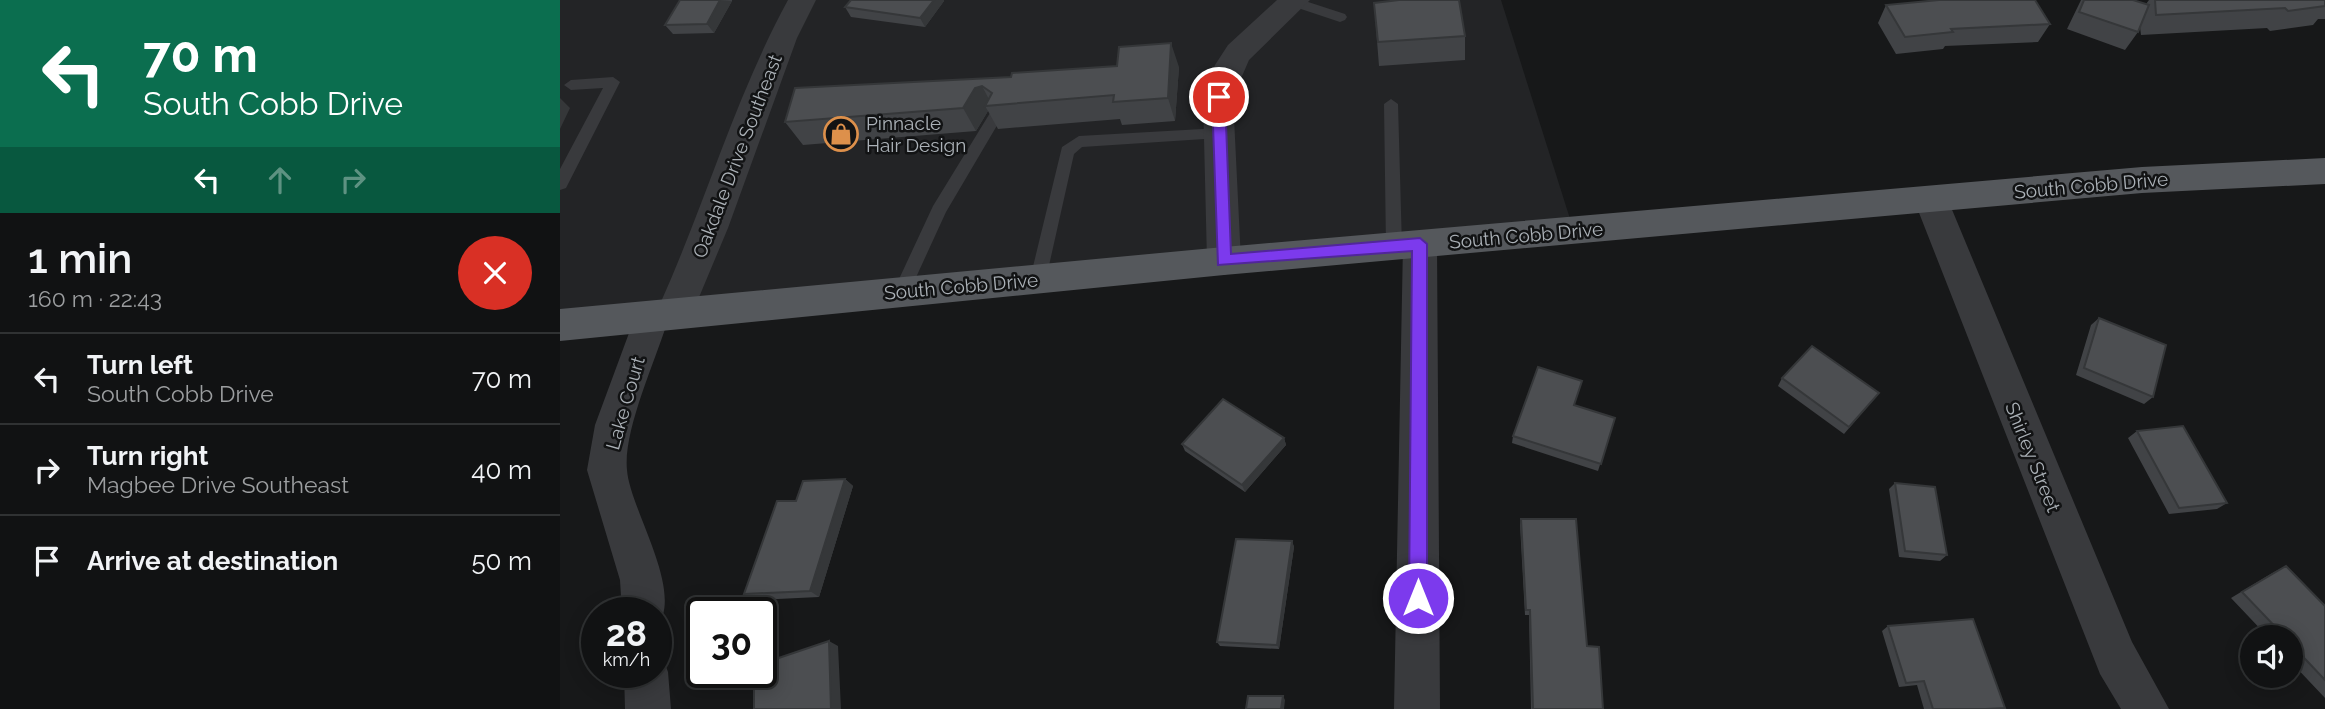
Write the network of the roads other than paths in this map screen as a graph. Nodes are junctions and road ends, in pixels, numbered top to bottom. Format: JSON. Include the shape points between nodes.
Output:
{"nodes":[{"id":1,"x":802,"y":0,"type":"edge"},
{"id":2,"x":1295,"y":1,"type":"edge"},
{"id":3,"x":1340,"y":17,"type":"dead end"},
{"id":4,"x":571,"y":85,"type":"dead end"},
{"id":5,"x":1391,"y":104,"type":"dead end"},
{"id":6,"x":995,"y":117,"type":"edge"},
{"id":7,"x":1220,"y":133,"type":"junction"},
{"id":8,"x":2325,"y":170,"type":"edge"},
{"id":9,"x":560,"y":184,"type":"edge"},
{"id":10,"x":1931,"y":200,"type":"junction"},
{"id":11,"x":1407,"y":245,"type":"junction"},
{"id":12,"x":1224,"y":261,"type":"junction"},
{"id":13,"x":1038,"y":279,"type":"junction"},
{"id":14,"x":901,"y":292,"type":"junction"},
{"id":15,"x":663,"y":315,"type":"junction"},
{"id":16,"x":560,"y":325,"type":"edge"},
{"id":17,"x":642,"y":597,"type":"edge"},
{"id":18,"x":647,"y":688,"type":"edge"},
{"id":19,"x":648,"y":709,"type":"edge"},
{"id":20,"x":1417,"y":709,"type":"edge"},
{"id":21,"x":2146,"y":709,"type":"edge"}],
"edges":[{"from":1,"to":15,"type":"street","name":"Oakdale Drive Southeast","via":[[782,38],[711,228]]},
{"from":2,"to":3,"type":"lane"},
{"from":2,"to":7,"type":"street","via":[[1245,41],[1224,71]]},
{"from":4,"to":9,"type":"lane","via":[[613,82]]},
{"from":5,"to":11,"type":"lane"},
{"from":6,"to":14,"type":"lane","via":[[939,210]]},
{"from":7,"to":12,"type":"street"},
{"from":7,"to":13,"type":"lane","via":[[1079,142],[1067,151]]},
{"from":8,"to":10,"type":"main road","name":"South Cobb Drive","via":[[2141,180]]},
{"from":10,"to":11,"type":"main road","name":"South Cobb Drive"},
{"from":10,"to":21,"type":"street","name":"Shirley Street","via":[[2116,658]]},
{"from":11,"to":12,"type":"main road","name":"South Cobb Drive"},
{"from":11,"to":20,"type":"street"},
{"from":12,"to":13,"type":"main road","name":"South Cobb Drive"},
{"from":13,"to":14,"type":"main road","name":"South Cobb Drive"},
{"from":14,"to":15,"type":"main road","name":"South Cobb Drive"},
{"from":15,"to":16,"type":"main road","name":"South Cobb Drive"},
{"from":15,"to":17,"type":"street","name":"Lake Court","via":[[614,425],[607,470]]},
{"from":18,"to":19,"type":"street"}]}
